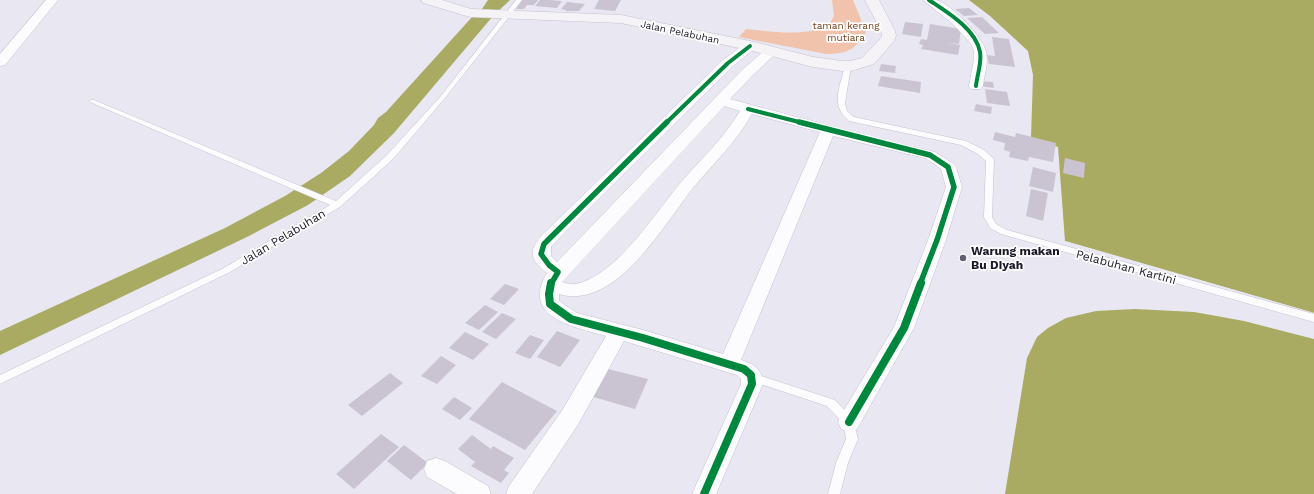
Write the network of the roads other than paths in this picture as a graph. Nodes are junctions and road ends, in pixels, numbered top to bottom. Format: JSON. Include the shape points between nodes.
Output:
{"nodes":[{"id":1,"x":52,"y":0,"type":"edge"},
{"id":2,"x":428,"y":0,"type":"edge"},
{"id":3,"x":519,"y":0,"type":"edge"},
{"id":4,"x":858,"y":0,"type":"edge"},
{"id":5,"x":872,"y":0,"type":"edge"},
{"id":6,"x":929,"y":0,"type":"edge"},
{"id":7,"x":503,"y":15,"type":"junction"},
{"id":8,"x":873,"y":34,"type":"junction"},
{"id":9,"x":889,"y":36,"type":"junction"},
{"id":10,"x":750,"y":46,"type":"junction"},
{"id":11,"x":770,"y":52,"type":"junction"},
{"id":12,"x":0,"y":62,"type":"edge"},
{"id":13,"x":849,"y":66,"type":"junction"},
{"id":14,"x":976,"y":86,"type":"dead end"},
{"id":15,"x":92,"y":100,"type":"dead end"},
{"id":16,"x":721,"y":101,"type":"junction"},
{"id":17,"x":748,"y":109,"type":"junction"},
{"id":18,"x":828,"y":130,"type":"junction"},
{"id":19,"x":337,"y":205,"type":"junction"},
{"id":20,"x":554,"y":278,"type":"junction"},
{"id":21,"x":1314,"y":318,"type":"edge"},
{"id":22,"x":619,"y":332,"type":"junction"},
{"id":23,"x":729,"y":364,"type":"junction"},
{"id":24,"x":752,"y":377,"type":"junction"},
{"id":25,"x":0,"y":380,"type":"edge"},
{"id":26,"x":849,"y":422,"type":"junction"},
{"id":27,"x":436,"y":469,"type":"dead end"},
{"id":28,"x":479,"y":494,"type":"edge"},
{"id":29,"x":518,"y":494,"type":"edge"},
{"id":30,"x":704,"y":494,"type":"edge"},
{"id":31,"x":834,"y":494,"type":"edge"}],
"edges":[{"from":1,"to":12,"type":"street"},
{"from":2,"to":7,"type":"main road","via":[[470,13]]},
{"from":3,"to":7,"type":"lane"},
{"from":4,"to":8,"type":"main road"},
{"from":5,"to":9,"type":"main road"},
{"from":6,"to":14,"type":"street","via":[[961,24],[978,47],[980,53]]},
{"from":7,"to":10,"type":"main road","name":"Jalan Pelabuhan","via":[[621,19]]},
{"from":7,"to":19,"type":"lane","name":"Jalan Pelabuhan","via":[[443,97],[390,157]]},
{"from":8,"to":9,"type":"main road"},
{"from":8,"to":13,"type":"main road"},
{"from":9,"to":13,"type":"main road","via":[[888,41],[868,61]]},
{"from":10,"to":11,"type":"main road","name":"Jalan Pelabuhan"},
{"from":10,"to":20,"type":"street","via":[[728,63],[542,246],[541,256]]},
{"from":11,"to":13,"type":"main road","name":"Jalan Pelabuhan","via":[[813,62]]},
{"from":11,"to":16,"type":"street","via":[[746,73]]},
{"from":13,"to":21,"type":"lane","name":"Pelabuhan Kartini","via":[[841,107],[852,119],[963,143],[986,155],[990,160],[988,217],[993,226],[1004,232]]},
{"from":15,"to":19,"type":"lane"},
{"from":16,"to":17,"type":"street"},
{"from":16,"to":20,"type":"street"},
{"from":17,"to":18,"type":"street"},
{"from":17,"to":20,"type":"street","via":[[731,136],[683,190],[653,231],[618,267],[595,284],[577,291],[568,290]]},
{"from":18,"to":23,"type":"street"},
{"from":18,"to":26,"type":"street","via":[[930,155],[948,168],[954,187],[904,328]]},
{"from":19,"to":25,"type":"lane","name":"Jalan Pelabuhan","via":[[227,270]]},
{"from":20,"to":22,"type":"street","via":[[548,294],[550,304],[571,319]]},
{"from":22,"to":23,"type":"street"},
{"from":22,"to":29,"type":"street","via":[[571,416]]},
{"from":23,"to":24,"type":"street","via":[[744,369]]},
{"from":24,"to":26,"type":"lane","via":[[831,403]]},
{"from":24,"to":30,"type":"street","via":[[752,384]]},
{"from":26,"to":31,"type":"lane","via":[[852,439],[842,463]]},
{"from":27,"to":28,"type":"street"}]}
